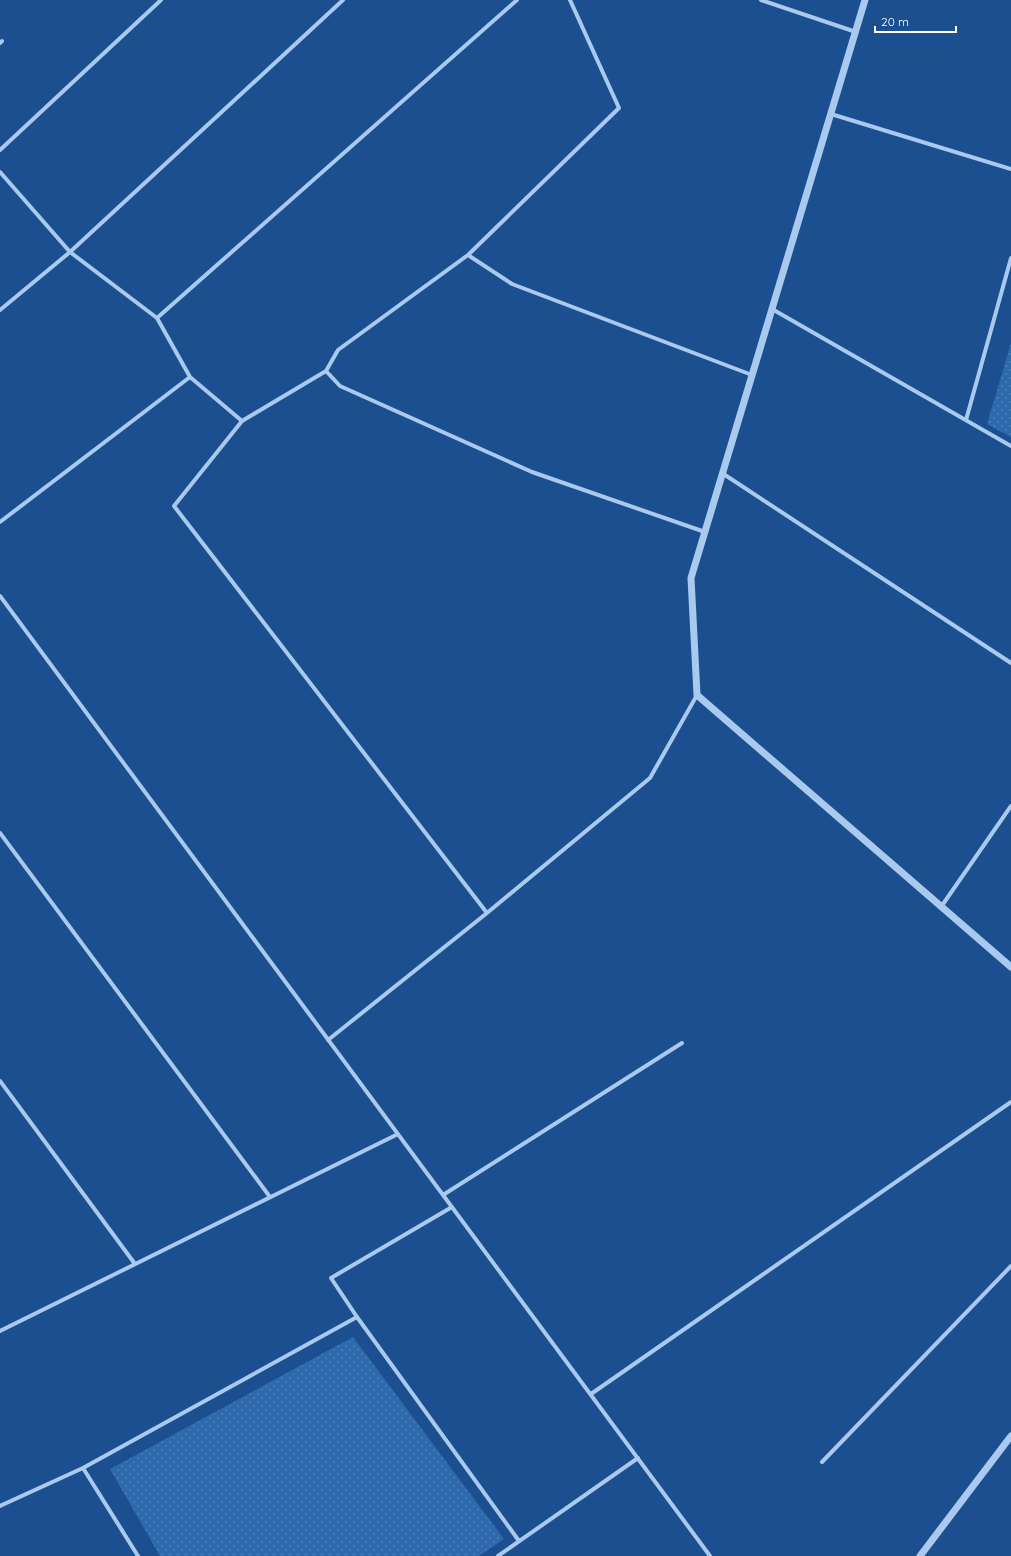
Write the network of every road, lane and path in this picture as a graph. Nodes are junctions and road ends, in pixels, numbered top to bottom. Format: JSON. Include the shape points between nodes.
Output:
{"nodes":[{"id":1,"x":161,"y":0,"type":"edge"},
{"id":2,"x":343,"y":0,"type":"edge"},
{"id":3,"x":517,"y":0,"type":"edge"},
{"id":4,"x":570,"y":0,"type":"edge"},
{"id":5,"x":761,"y":0,"type":"edge"},
{"id":6,"x":865,"y":0,"type":"edge"},
{"id":7,"x":856,"y":32,"type":"junction"},
{"id":8,"x":831,"y":114,"type":"junction"},
{"id":9,"x":0,"y":150,"type":"edge"},
{"id":10,"x":1011,"y":169,"type":"edge"},
{"id":11,"x":0,"y":172,"type":"edge"},
{"id":12,"x":70,"y":252,"type":"junction"},
{"id":13,"x":468,"y":255,"type":"junction"},
{"id":14,"x":1011,"y":258,"type":"edge"},
{"id":15,"x":772,"y":309,"type":"junction"},
{"id":16,"x":0,"y":310,"type":"edge"},
{"id":17,"x":157,"y":318,"type":"junction"},
{"id":18,"x":326,"y":371,"type":"junction"},
{"id":19,"x":752,"y":375,"type":"junction"},
{"id":20,"x":190,"y":377,"type":"junction"},
{"id":21,"x":966,"y":420,"type":"junction"},
{"id":22,"x":242,"y":421,"type":"junction"},
{"id":23,"x":1011,"y":446,"type":"edge"},
{"id":24,"x":722,"y":473,"type":"junction"},
{"id":25,"x":0,"y":522,"type":"edge"},
{"id":26,"x":705,"y":532,"type":"junction"},
{"id":27,"x":0,"y":596,"type":"edge"},
{"id":28,"x":1011,"y":663,"type":"edge"},
{"id":29,"x":697,"y":695,"type":"junction"},
{"id":30,"x":1011,"y":806,"type":"edge"},
{"id":31,"x":0,"y":833,"type":"edge"},
{"id":32,"x":941,"y":907,"type":"junction"},
{"id":33,"x":487,"y":913,"type":"junction"},
{"id":34,"x":1011,"y":967,"type":"edge"},
{"id":35,"x":328,"y":1040,"type":"junction"},
{"id":36,"x":682,"y":1042,"type":"dead end"},
{"id":37,"x":0,"y":1081,"type":"edge"},
{"id":38,"x":1011,"y":1102,"type":"edge"},
{"id":39,"x":398,"y":1134,"type":"junction"},
{"id":40,"x":443,"y":1195,"type":"junction"},
{"id":41,"x":270,"y":1197,"type":"junction"},
{"id":42,"x":452,"y":1207,"type":"junction"},
{"id":43,"x":135,"y":1264,"type":"junction"},
{"id":44,"x":1011,"y":1266,"type":"edge"},
{"id":45,"x":357,"y":1317,"type":"junction"},
{"id":46,"x":0,"y":1332,"type":"edge"},
{"id":47,"x":591,"y":1394,"type":"junction"},
{"id":48,"x":1011,"y":1436,"type":"edge"},
{"id":49,"x":638,"y":1458,"type":"junction"},
{"id":50,"x":822,"y":1462,"type":"dead end"},
{"id":51,"x":83,"y":1468,"type":"junction"},
{"id":52,"x":0,"y":1506,"type":"edge"},
{"id":53,"x":519,"y":1542,"type":"junction"},
{"id":54,"x":138,"y":1556,"type":"edge"},
{"id":55,"x":498,"y":1556,"type":"edge"},
{"id":56,"x":710,"y":1556,"type":"edge"},
{"id":57,"x":920,"y":1556,"type":"edge"}],
"edges":[{"from":1,"to":9,"type":"street"},
{"from":2,"to":12,"type":"street"},
{"from":3,"to":17,"type":"street"},
{"from":4,"to":13,"type":"street","via":[[619,108]]},
{"from":5,"to":7,"type":"street"},
{"from":6,"to":7,"type":"street"},
{"from":7,"to":8,"type":"street"},
{"from":8,"to":10,"type":"street"},
{"from":8,"to":15,"type":"street"},
{"from":11,"to":12,"type":"street"},
{"from":12,"to":16,"type":"street"},
{"from":12,"to":17,"type":"street"},
{"from":13,"to":18,"type":"street","via":[[338,350]]},
{"from":13,"to":19,"type":"street","via":[[512,284]]},
{"from":14,"to":21,"type":"street"},
{"from":15,"to":19,"type":"street"},
{"from":15,"to":21,"type":"street"},
{"from":17,"to":20,"type":"street"},
{"from":18,"to":22,"type":"street"},
{"from":18,"to":26,"type":"street","via":[[340,386],[532,472]]},
{"from":19,"to":24,"type":"street"},
{"from":20,"to":22,"type":"street"},
{"from":20,"to":25,"type":"street"},
{"from":21,"to":23,"type":"street"},
{"from":22,"to":33,"type":"street","via":[[174,506]]},
{"from":24,"to":26,"type":"street"},
{"from":24,"to":28,"type":"street"},
{"from":26,"to":29,"type":"street","via":[[691,578]]},
{"from":27,"to":35,"type":"street"},
{"from":29,"to":32,"type":"street"},
{"from":29,"to":33,"type":"street","via":[[650,778]]},
{"from":30,"to":32,"type":"street"},
{"from":31,"to":41,"type":"street"},
{"from":32,"to":34,"type":"street"},
{"from":33,"to":35,"type":"street"},
{"from":35,"to":39,"type":"street"},
{"from":36,"to":40,"type":"street"},
{"from":37,"to":43,"type":"street"},
{"from":38,"to":47,"type":"street"},
{"from":39,"to":40,"type":"street"},
{"from":39,"to":41,"type":"street"},
{"from":40,"to":42,"type":"street"},
{"from":41,"to":43,"type":"street"},
{"from":42,"to":45,"type":"street","via":[[331,1278]]},
{"from":42,"to":47,"type":"street"},
{"from":43,"to":46,"type":"street"},
{"from":44,"to":50,"type":"street"},
{"from":45,"to":51,"type":"street"},
{"from":45,"to":53,"type":"street"},
{"from":47,"to":49,"type":"street"},
{"from":48,"to":57,"type":"street"},
{"from":49,"to":53,"type":"street"},
{"from":49,"to":56,"type":"street"},
{"from":51,"to":52,"type":"street"},
{"from":51,"to":54,"type":"street"},
{"from":53,"to":55,"type":"street"}]}
